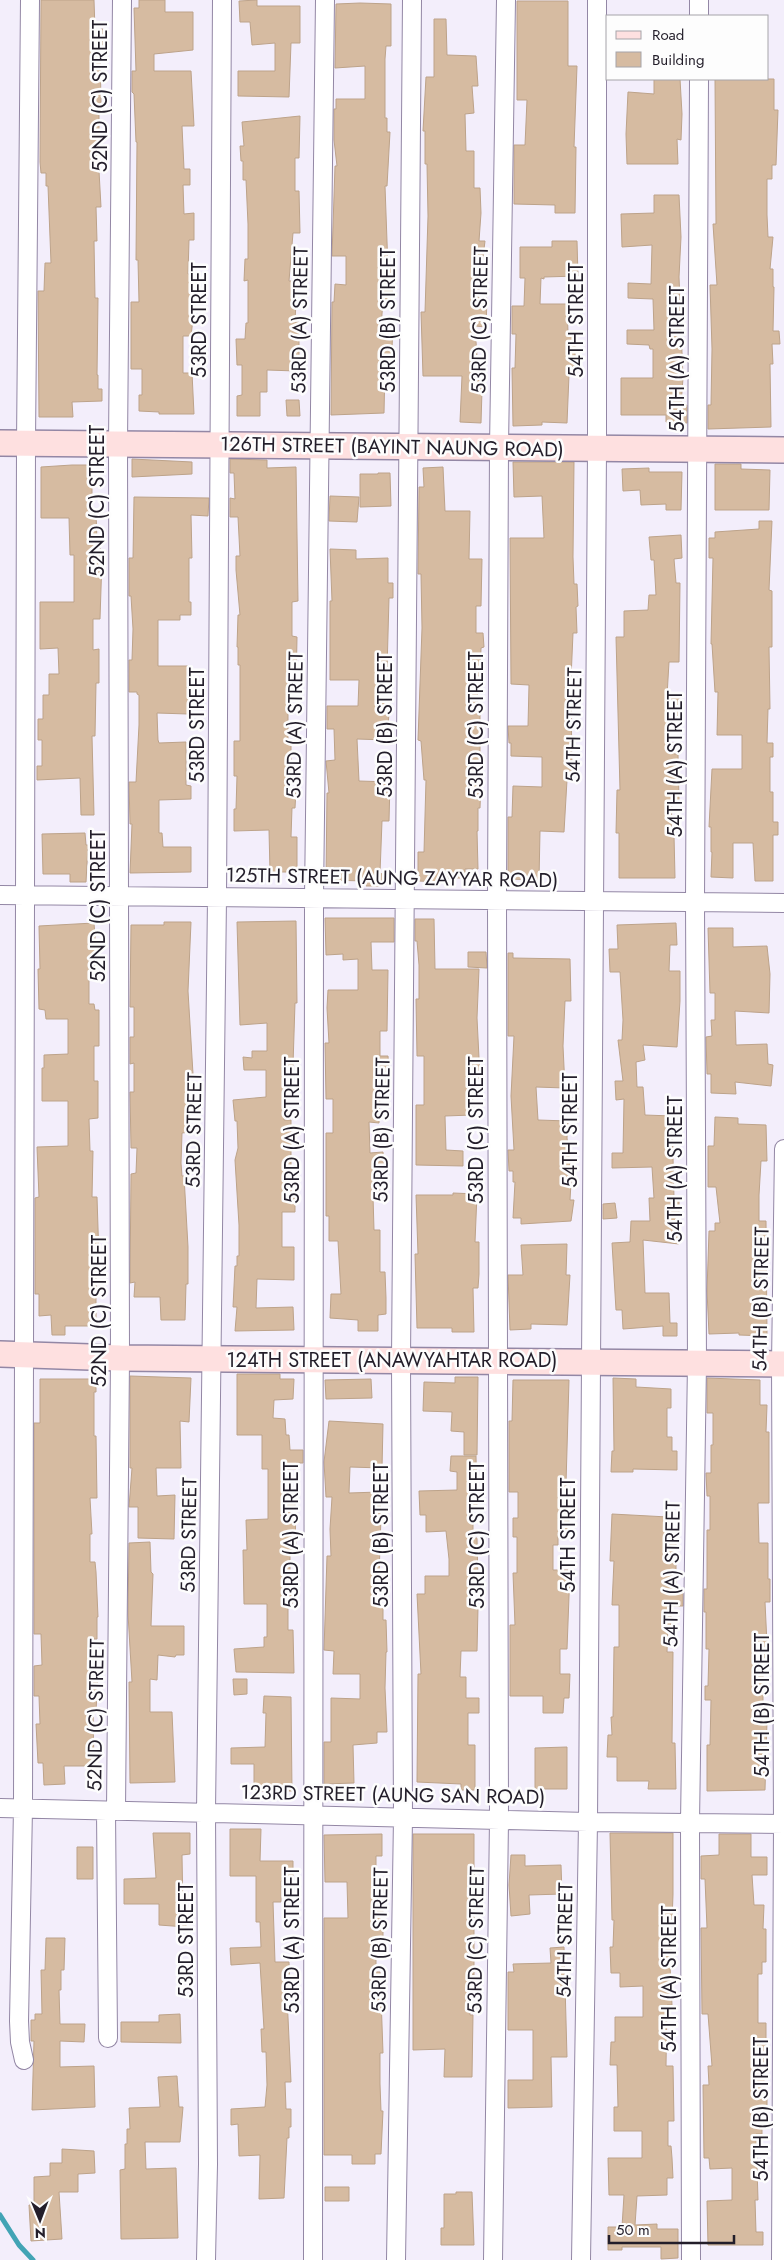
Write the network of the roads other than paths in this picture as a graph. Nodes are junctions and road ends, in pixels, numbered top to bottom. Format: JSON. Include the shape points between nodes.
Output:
{"nodes":[{"id":1,"x":30,"y":0,"type":"edge"},
{"id":2,"x":122,"y":0,"type":"edge"},
{"id":3,"x":222,"y":0,"type":"edge"},
{"id":4,"x":326,"y":0,"type":"edge"},
{"id":5,"x":412,"y":0,"type":"edge"},
{"id":6,"x":506,"y":0,"type":"edge"},
{"id":7,"x":597,"y":0,"type":"edge"},
{"id":8,"x":699,"y":0,"type":"edge"},
{"id":9,"x":699,"y":15,"type":"edge"},
{"id":10,"x":699,"y":80,"type":"edge"},
{"id":11,"x":0,"y":443,"type":"edge"},
{"id":12,"x":26,"y":443,"type":"junction"},
{"id":13,"x":118,"y":444,"type":"junction"},
{"id":14,"x":220,"y":445,"type":"junction"},
{"id":15,"x":320,"y":446,"type":"junction"},
{"id":16,"x":408,"y":446,"type":"junction"},
{"id":17,"x":499,"y":447,"type":"junction"},
{"id":18,"x":597,"y":449,"type":"junction"},
{"id":19,"x":698,"y":449,"type":"junction"},
{"id":20,"x":784,"y":450,"type":"edge"},
{"id":21,"x":0,"y":895,"type":"edge"},
{"id":22,"x":25,"y":896,"type":"junction"},
{"id":23,"x":119,"y":896,"type":"junction"},
{"id":24,"x":217,"y":898,"type":"junction"},
{"id":25,"x":314,"y":898,"type":"junction"},
{"id":26,"x":405,"y":899,"type":"junction"},
{"id":27,"x":497,"y":900,"type":"junction"},
{"id":28,"x":593,"y":902,"type":"junction"},
{"id":29,"x":695,"y":902,"type":"junction"},
{"id":30,"x":784,"y":903,"type":"edge"},
{"id":31,"x":784,"y":1149,"type":"edge"},
{"id":32,"x":12,"y":1354,"type":"edge"},
{"id":33,"x":120,"y":1358,"type":"junction"},
{"id":34,"x":213,"y":1359,"type":"junction"},
{"id":35,"x":312,"y":1360,"type":"junction"},
{"id":36,"x":401,"y":1360,"type":"junction"},
{"id":37,"x":498,"y":1361,"type":"junction"},
{"id":38,"x":590,"y":1362,"type":"junction"},
{"id":39,"x":697,"y":1363,"type":"junction"},
{"id":40,"x":783,"y":1364,"type":"edge"},
{"id":41,"x":0,"y":1808,"type":"edge"},
{"id":42,"x":23,"y":1808,"type":"junction"},
{"id":43,"x":111,"y":1811,"type":"junction"},
{"id":44,"x":206,"y":1812,"type":"junction"},
{"id":45,"x":313,"y":1814,"type":"junction"},
{"id":46,"x":403,"y":1818,"type":"junction"},
{"id":47,"x":499,"y":1820,"type":"junction"},
{"id":48,"x":588,"y":1822,"type":"junction"},
{"id":49,"x":690,"y":1822,"type":"junction"},
{"id":50,"x":784,"y":1824,"type":"edge"},
{"id":51,"x":108,"y":2038,"type":"dead end"},
{"id":52,"x":24,"y":2060,"type":"dead end"},
{"id":53,"x":206,"y":2260,"type":"edge"},
{"id":54,"x":313,"y":2260,"type":"edge"},
{"id":55,"x":396,"y":2260,"type":"edge"},
{"id":56,"x":493,"y":2260,"type":"edge"},
{"id":57,"x":581,"y":2260,"type":"edge"},
{"id":58,"x":691,"y":2260,"type":"edge"},
{"id":59,"x":781,"y":2260,"type":"edge"}],
"edges":[{"from":1,"to":12,"type":"street"},
{"from":2,"to":13,"type":"street","name":"52ND (C) STREET"},
{"from":3,"to":14,"type":"street","name":"53RD STREET"},
{"from":4,"to":15,"type":"street","name":"53RD (A) STREET"},
{"from":5,"to":16,"type":"street","name":"53RD (B) STREET"},
{"from":6,"to":17,"type":"street","name":"53RD (C) STREET"},
{"from":7,"to":18,"type":"street","name":"54TH STREET"},
{"from":8,"to":9,"type":"street"},
{"from":10,"to":19,"type":"street","name":"54TH (A) STREET"},
{"from":11,"to":12,"type":"street","name":"126TH STREET (BAYINT NAUNG ROAD)"},
{"from":12,"to":13,"type":"street","name":"126TH STREET (BAYINT NAUNG ROAD)"},
{"from":12,"to":22,"type":"street"},
{"from":13,"to":14,"type":"street","name":"126TH STREET (BAYINT NAUNG ROAD)"},
{"from":13,"to":23,"type":"street","name":"52ND (C) STREET"},
{"from":14,"to":15,"type":"street","name":"126TH STREET (BAYINT NAUNG ROAD)"},
{"from":14,"to":24,"type":"street","name":"53RD STREET"},
{"from":15,"to":16,"type":"street","name":"126TH STREET (BAYINT NAUNG ROAD)"},
{"from":15,"to":25,"type":"street","name":"53RD (A) STREET"},
{"from":16,"to":17,"type":"street","name":"126TH STREET (BAYINT NAUNG ROAD)"},
{"from":16,"to":26,"type":"street","name":"53RD (B) STREET"},
{"from":17,"to":18,"type":"street","name":"126TH STREET (BAYINT NAUNG ROAD)"},
{"from":17,"to":27,"type":"street","name":"53RD (C) STREET"},
{"from":18,"to":19,"type":"street","name":"126TH STREET (BAYINT NAUNG ROAD)"},
{"from":18,"to":28,"type":"street","name":"54TH STREET"},
{"from":19,"to":20,"type":"street","name":"126TH STREET (BAYINT NAUNG ROAD)"},
{"from":19,"to":29,"type":"street","name":"54TH (A) STREET"},
{"from":21,"to":22,"type":"street","name":"125TH STREET (AUNG ZAYYAR ROAD)"},
{"from":22,"to":23,"type":"street","name":"125TH STREET (AUNG ZAYYAR ROAD)"},
{"from":22,"to":32,"type":"street"},
{"from":23,"to":24,"type":"street","name":"125TH STREET (AUNG ZAYYAR ROAD)"},
{"from":23,"to":33,"type":"street","name":"52ND (C) STREET"},
{"from":24,"to":25,"type":"street","name":"125TH STREET (AUNG ZAYYAR ROAD)"},
{"from":24,"to":34,"type":"street","name":"53RD STREET"},
{"from":25,"to":26,"type":"street","name":"125TH STREET (AUNG ZAYYAR ROAD)"},
{"from":25,"to":35,"type":"street","name":"53RD (A) STREET"},
{"from":26,"to":27,"type":"street","name":"125TH STREET (AUNG ZAYYAR ROAD)"},
{"from":26,"to":36,"type":"street","name":"53RD (B) STREET"},
{"from":27,"to":28,"type":"street","name":"125TH STREET (AUNG ZAYYAR ROAD)"},
{"from":27,"to":37,"type":"street","name":"53RD (C) STREET"},
{"from":28,"to":29,"type":"street","name":"125TH STREET (AUNG ZAYYAR ROAD)"},
{"from":28,"to":38,"type":"street","name":"54TH STREET"},
{"from":29,"to":30,"type":"street","name":"125TH STREET (AUNG ZAYYAR ROAD)"},
{"from":29,"to":39,"type":"street","name":"54TH (A) STREET"},
{"from":31,"to":40,"type":"street","name":"54TH (B) STREET"},
{"from":32,"to":33,"type":"street","name":"124TH STREET (ANAWYAHTAR ROAD)"},
{"from":32,"to":42,"type":"street"},
{"from":33,"to":34,"type":"street","name":"124TH STREET (ANAWYAHTAR ROAD)"},
{"from":33,"to":43,"type":"street","name":"52ND (C) STREET"},
{"from":34,"to":35,"type":"street","name":"124TH STREET (ANAWYAHTAR ROAD)"},
{"from":34,"to":44,"type":"street","name":"53RD STREET"},
{"from":35,"to":36,"type":"street","name":"124TH STREET (ANAWYAHTAR ROAD)"},
{"from":35,"to":45,"type":"street","name":"53RD (A) STREET"},
{"from":36,"to":37,"type":"street","name":"124TH STREET (ANAWYAHTAR ROAD)"},
{"from":36,"to":46,"type":"street","name":"53RD (B) STREET"},
{"from":37,"to":38,"type":"street","name":"124TH STREET (ANAWYAHTAR ROAD)"},
{"from":37,"to":47,"type":"street","name":"53RD (C) STREET"},
{"from":38,"to":39,"type":"street","name":"124TH STREET (ANAWYAHTAR ROAD)"},
{"from":38,"to":48,"type":"street","name":"54TH STREET"},
{"from":39,"to":40,"type":"street","name":"124TH STREET (ANAWYAHTAR ROAD)"},
{"from":39,"to":49,"type":"street","name":"54TH (A) STREET"},
{"from":40,"to":50,"type":"street","name":"54TH (B) STREET"},
{"from":41,"to":42,"type":"street","name":"123RD STREET (AUNG SAN ROAD)"},
{"from":42,"to":43,"type":"street","name":"123RD STREET (AUNG SAN ROAD)"},
{"from":42,"to":52,"type":"street","via":[[19,2021]]},
{"from":43,"to":44,"type":"street","name":"123RD STREET (AUNG SAN ROAD)"},
{"from":43,"to":51,"type":"street","name":"52ND (C) STREET"},
{"from":44,"to":45,"type":"street","name":"123RD STREET (AUNG SAN ROAD)"},
{"from":44,"to":53,"type":"street","name":"53RD STREET"},
{"from":45,"to":46,"type":"street","name":"123RD STREET (AUNG SAN ROAD)"},
{"from":45,"to":54,"type":"street","name":"53RD (A) STREET"},
{"from":46,"to":47,"type":"street","name":"123RD STREET (AUNG SAN ROAD)"},
{"from":46,"to":55,"type":"street","name":"53RD (B) STREET"},
{"from":47,"to":48,"type":"street","name":"123RD STREET (AUNG SAN ROAD)"},
{"from":47,"to":56,"type":"street","name":"53RD (C) STREET"},
{"from":48,"to":49,"type":"street","name":"123RD STREET (AUNG SAN ROAD)"},
{"from":48,"to":57,"type":"street","name":"54TH STREET"},
{"from":49,"to":50,"type":"street","name":"123RD STREET (AUNG SAN ROAD)"},
{"from":49,"to":58,"type":"street","name":"54TH (A) STREET"},
{"from":50,"to":59,"type":"street","name":"54TH (B) STREET"}]}
